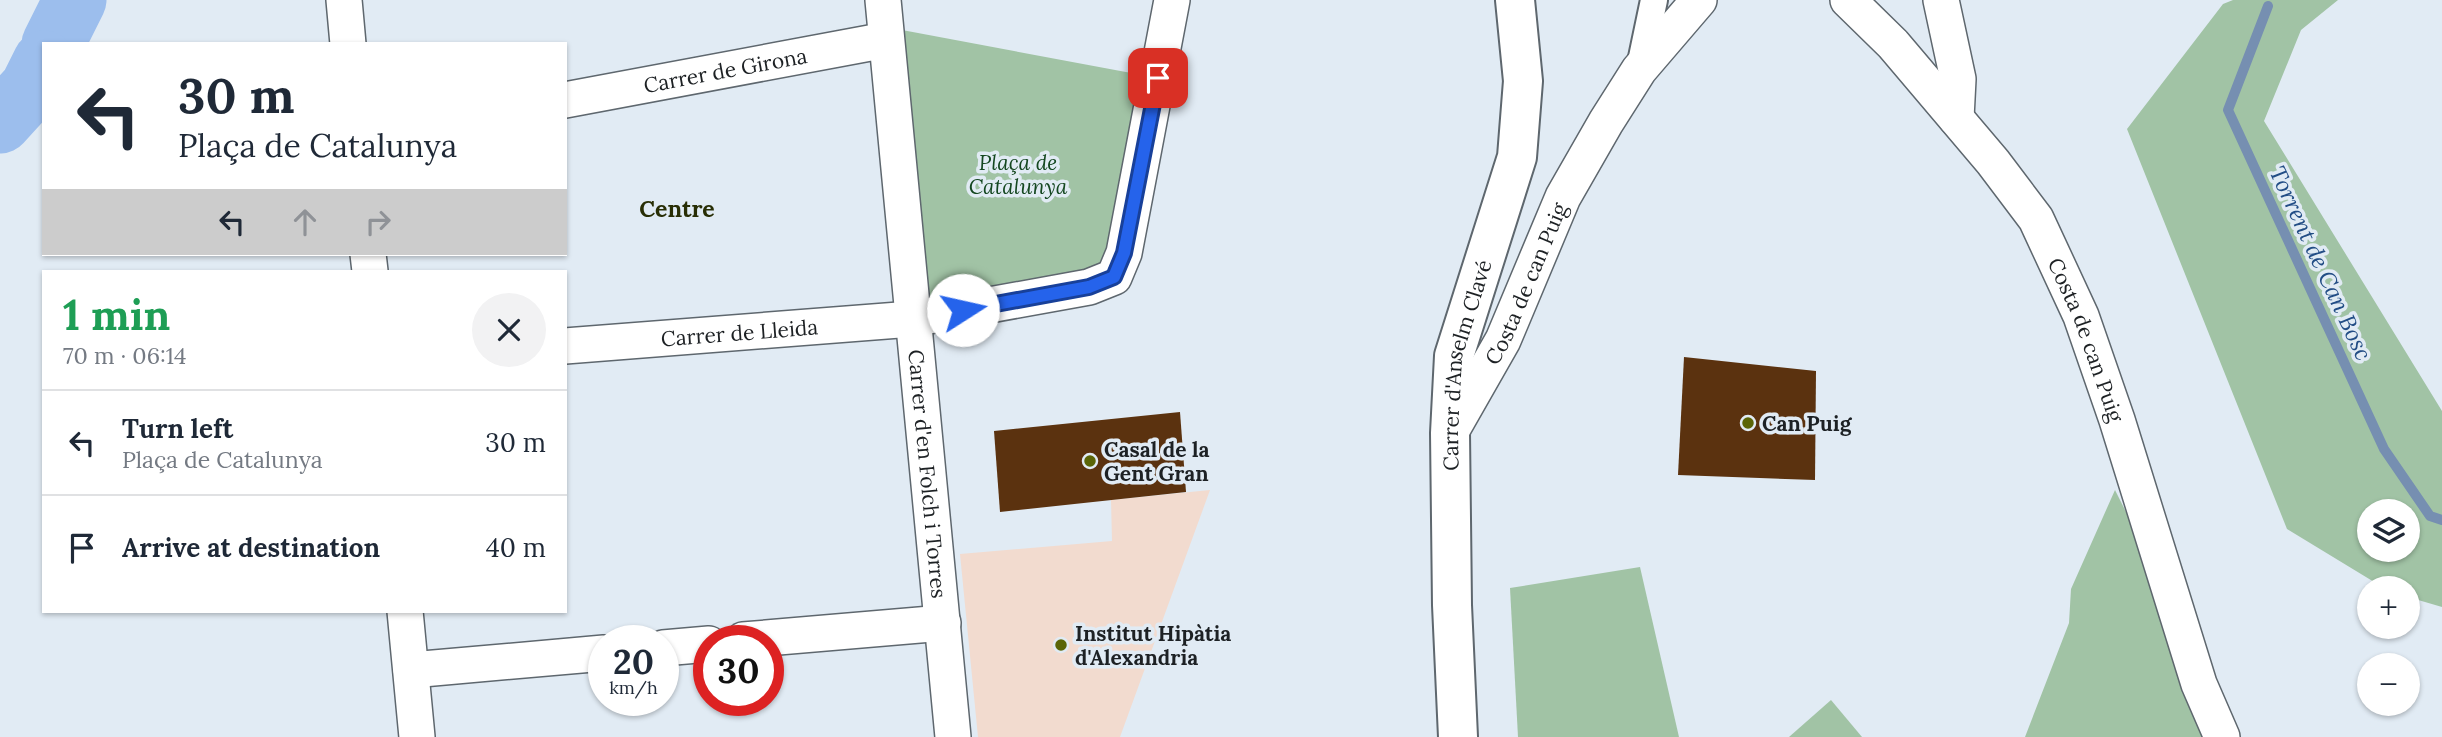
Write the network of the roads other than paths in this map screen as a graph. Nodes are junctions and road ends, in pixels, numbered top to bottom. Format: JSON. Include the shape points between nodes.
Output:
{"nodes":[{"id":1,"x":344,"y":0,"type":"edge"},
{"id":2,"x":883,"y":0,"type":"edge"},
{"id":3,"x":1172,"y":0,"type":"edge"},
{"id":4,"x":1654,"y":0,"type":"edge"},
{"id":5,"x":1699,"y":0,"type":"edge"},
{"id":6,"x":1848,"y":0,"type":"edge"},
{"id":7,"x":1941,"y":0,"type":"edge"},
{"id":8,"x":1509,"y":3,"type":"edge"},
{"id":9,"x":886,"y":40,"type":"junction"},
{"id":10,"x":348,"y":42,"type":"edge"},
{"id":11,"x":1639,"y":70,"type":"junction"},
{"id":12,"x":567,"y":100,"type":"edge"},
{"id":13,"x":1956,"y":118,"type":"junction"},
{"id":14,"x":912,"y":319,"type":"junction"},
{"id":15,"x":567,"y":346,"type":"edge"},
{"id":16,"x":1450,"y":433,"type":"junction"},
{"id":17,"x":405,"y":613,"type":"edge"},
{"id":18,"x":943,"y":623,"type":"junction"},
{"id":19,"x":784,"y":637,"type":"edge"},
{"id":20,"x":588,"y":654,"type":"edge"},
{"id":21,"x":411,"y":670,"type":"junction"},
{"id":22,"x":417,"y":737,"type":"edge"},
{"id":23,"x":953,"y":737,"type":"edge"},
{"id":24,"x":1458,"y":737,"type":"edge"},
{"id":25,"x":2222,"y":737,"type":"edge"}],
"edges":[{"from":1,"to":10,"type":"street"},
{"from":2,"to":9,"type":"street","name":"Carrer d'en Folch i Torres"},
{"from":3,"to":14,"type":"street","via":[[1124,253],[1114,277],[1089,287]]},
{"from":4,"to":11,"type":"street"},
{"from":5,"to":11,"type":"street","name":"Costa de can Puig"},
{"from":6,"to":13,"type":"street","name":"Costa de can Puig"},
{"from":7,"to":13,"type":"street","via":[[1958,79]]},
{"from":8,"to":16,"type":"street","name":"Carrer d'Anselm Clavé","via":[[1523,81],[1517,157],[1454,356]]},
{"from":9,"to":12,"type":"street","name":"Carrer de Girona"},
{"from":9,"to":14,"type":"street","name":"Carrer d'en Folch i Torres"},
{"from":11,"to":16,"type":"street","name":"Costa de can Puig","via":[[1563,197],[1503,340]]},
{"from":13,"to":25,"type":"street","name":"Costa de can Puig","via":[[2036,219],[2081,316],[2199,684]]},
{"from":14,"to":15,"type":"street","name":"Carrer de Lleida"},
{"from":14,"to":18,"type":"street","name":"Carrer d'en Folch i Torres"},
{"from":16,"to":24,"type":"street","name":"Carrer d'Anselm Clavé"},
{"from":17,"to":21,"type":"street"},
{"from":18,"to":19,"type":"street"},
{"from":18,"to":23,"type":"street","name":"Carrer d'en Folch i Torres"},
{"from":20,"to":21,"type":"street"},
{"from":21,"to":22,"type":"street"}]}
